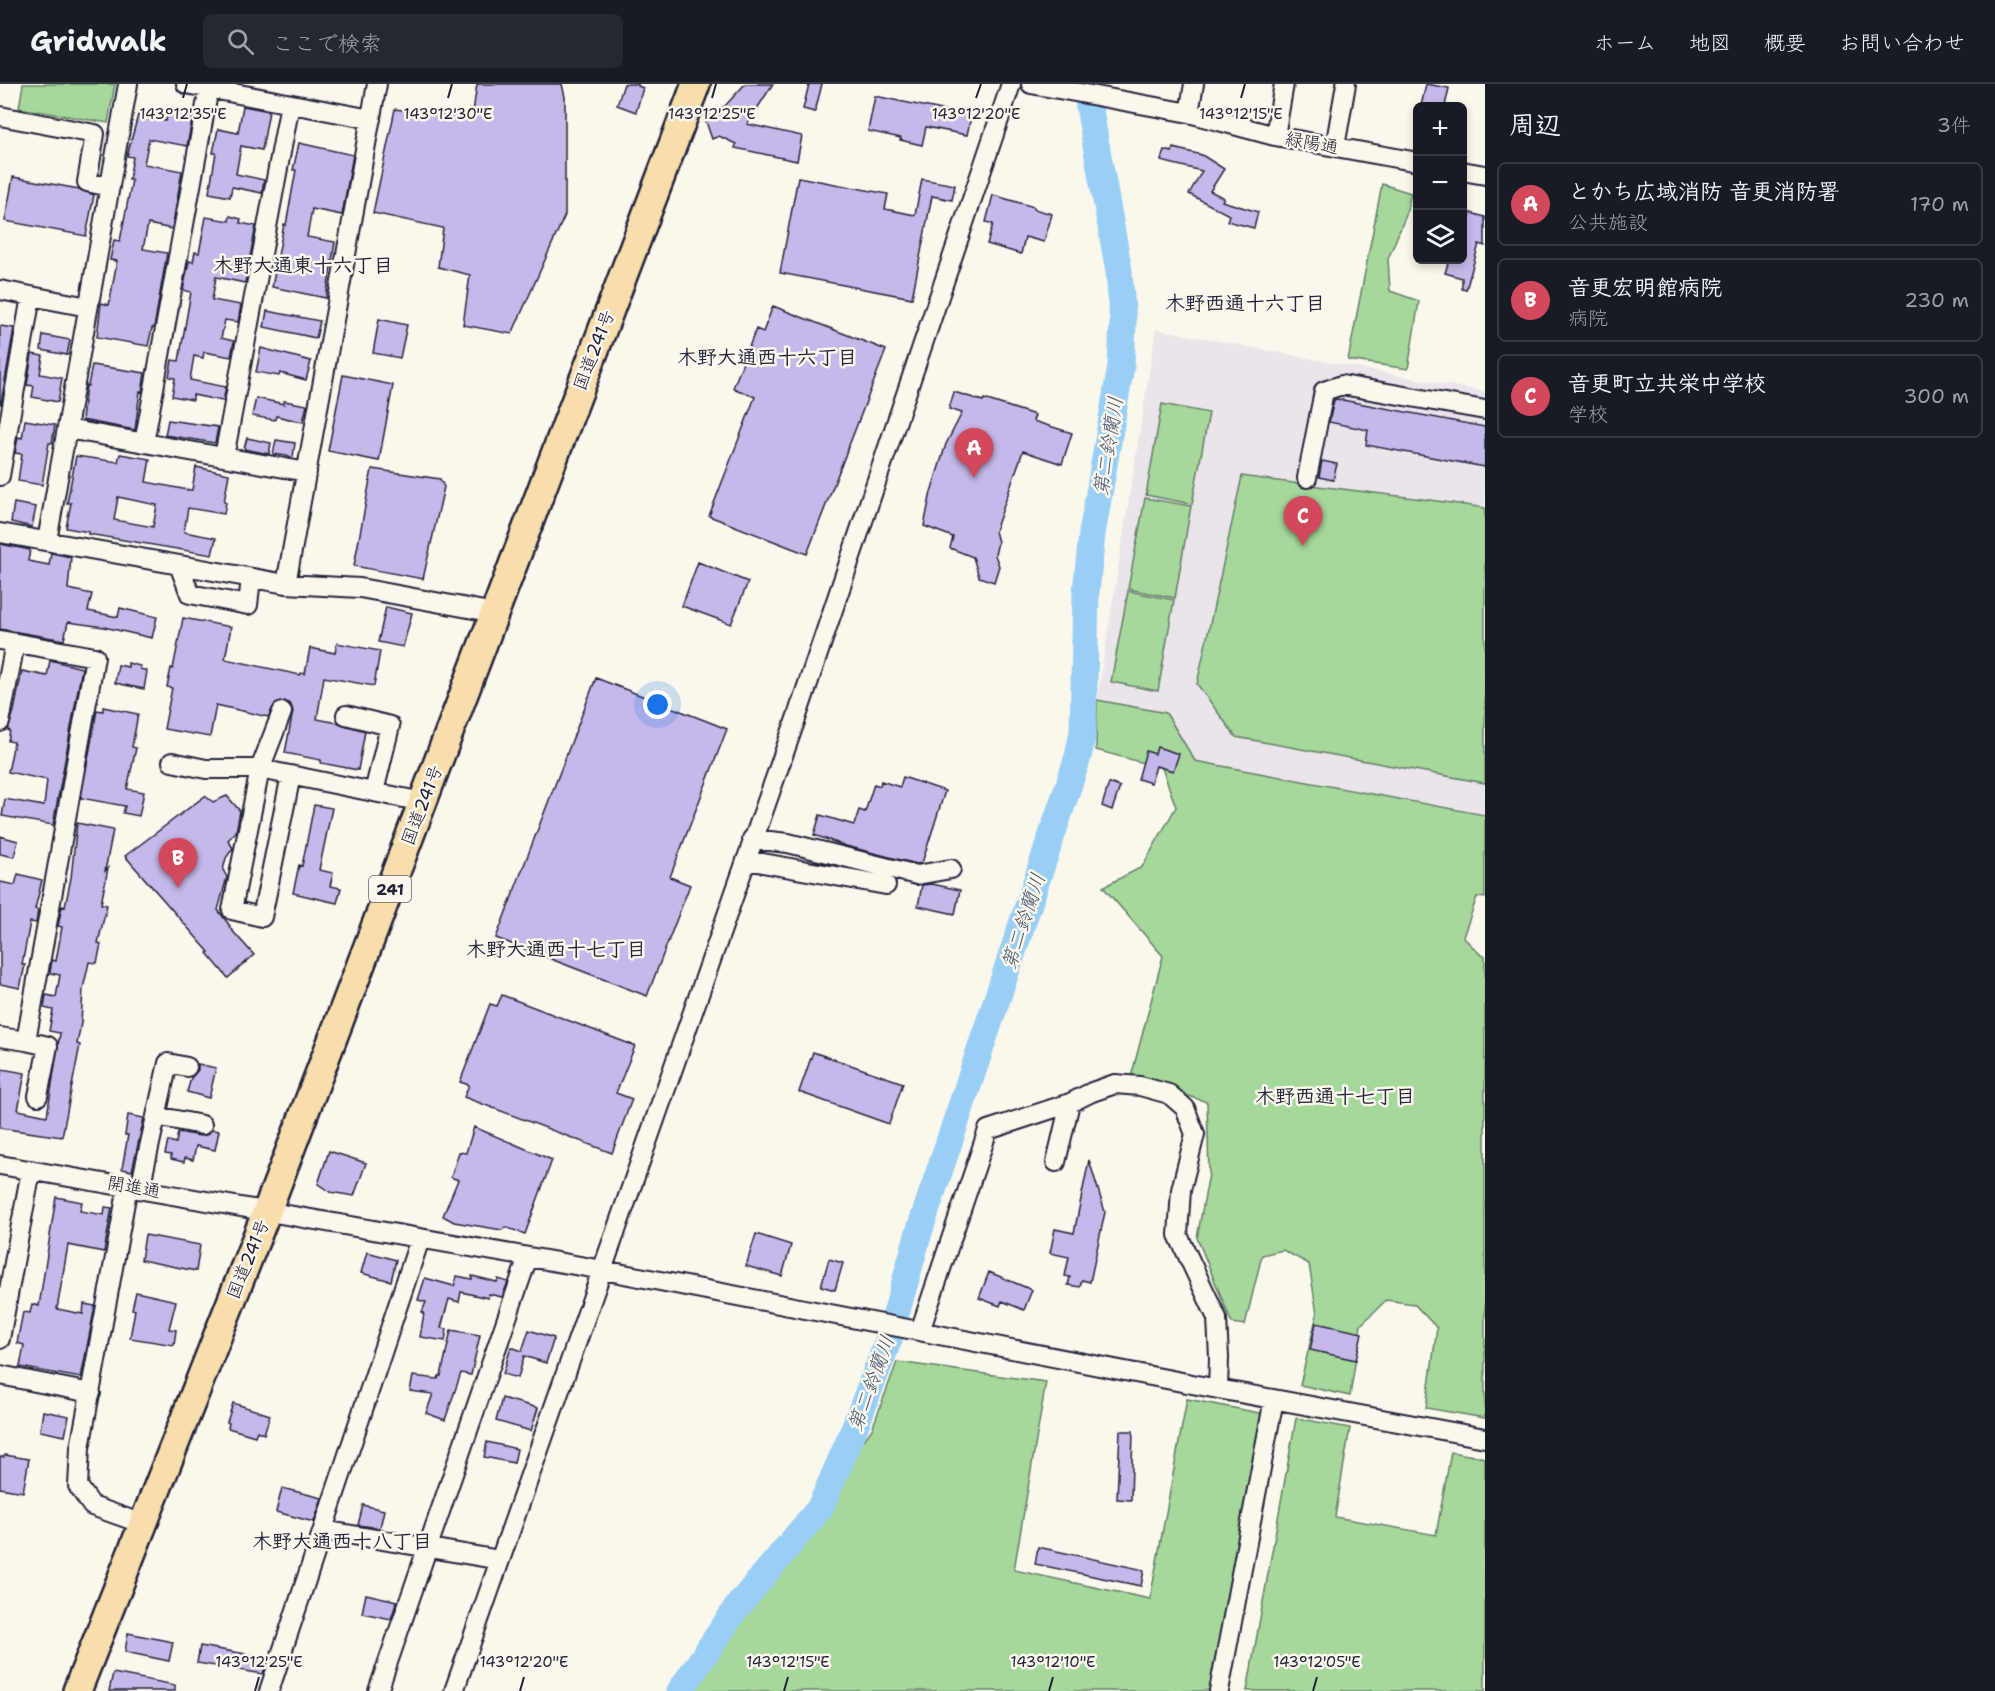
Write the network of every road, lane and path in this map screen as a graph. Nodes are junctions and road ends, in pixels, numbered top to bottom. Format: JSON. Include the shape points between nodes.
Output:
{"nodes":[{"id":1,"x":128,"y":84,"type":"edge"},
{"id":2,"x":186,"y":84,"type":"edge"},
{"id":3,"x":377,"y":84,"type":"edge"},
{"id":4,"x":696,"y":84,"type":"edge"},
{"id":5,"x":1011,"y":84,"type":"edge"},
{"id":6,"x":1031,"y":84,"type":"edge"},
{"id":7,"x":1128,"y":84,"type":"edge"},
{"id":8,"x":1194,"y":84,"type":"edge"},
{"id":9,"x":1284,"y":84,"type":"edge"},
{"id":10,"x":1346,"y":84,"type":"edge"},
{"id":11,"x":209,"y":88,"type":"junction"},
{"id":12,"x":1125,"y":101,"type":"junction"},
{"id":13,"x":290,"y":104,"type":"junction"},
{"id":14,"x":1189,"y":113,"type":"junction"},
{"id":15,"x":0,"y":116,"type":"edge"},
{"id":16,"x":371,"y":119,"type":"junction"},
{"id":17,"x":1275,"y":136,"type":"junction"},
{"id":18,"x":1335,"y":147,"type":"junction"},
{"id":19,"x":1413,"y":161,"type":"edge"},
{"id":20,"x":1467,"y":172,"type":"edge"},
{"id":21,"x":1485,"y":175,"type":"edge"},
{"id":22,"x":110,"y":187,"type":"junction"},
{"id":23,"x":0,"y":291,"type":"edge"},
{"id":24,"x":31,"y":296,"type":"junction"},
{"id":25,"x":88,"y":307,"type":"junction"},
{"id":26,"x":1485,"y":410,"type":"edge"},
{"id":27,"x":67,"y":429,"type":"junction"},
{"id":28,"x":144,"y":443,"type":"junction"},
{"id":29,"x":224,"y":457,"type":"junction"},
{"id":30,"x":307,"y":472,"type":"junction"},
{"id":31,"x":0,"y":476,"type":"edge"},
{"id":32,"x":1307,"y":478,"type":"dead end"},
{"id":33,"x":0,"y":533,"type":"edge"},
{"id":34,"x":46,"y":541,"type":"junction"},
{"id":35,"x":179,"y":565,"type":"junction"},
{"id":36,"x":251,"y":578,"type":"junction"},
{"id":37,"x":286,"y":584,"type":"junction"},
{"id":38,"x":495,"y":613,"type":"junction"},
{"id":39,"x":8,"y":641,"type":"edge"},
{"id":40,"x":282,"y":712,"type":"dead end"},
{"id":41,"x":346,"y":715,"type":"dead end"},
{"id":42,"x":0,"y":722,"type":"edge"},
{"id":43,"x":172,"y":762,"type":"dead end"},
{"id":44,"x":260,"y":769,"type":"junction"},
{"id":45,"x":291,"y":775,"type":"junction"},
{"id":46,"x":374,"y":792,"type":"junction"},
{"id":47,"x":423,"y":802,"type":"junction"},
{"id":48,"x":753,"y":839,"type":"junction"},
{"id":49,"x":746,"y":860,"type":"junction"},
{"id":50,"x":951,"y":869,"type":"dead end"},
{"id":51,"x":886,"y":885,"type":"dead end"},
{"id":52,"x":0,"y":1037,"type":"edge"},
{"id":53,"x":26,"y":1041,"type":"junction"},
{"id":54,"x":187,"y":1066,"type":"dead end"},
{"id":55,"x":38,"y":1096,"type":"dead end"},
{"id":56,"x":1070,"y":1103,"type":"junction"},
{"id":57,"x":156,"y":1116,"type":"junction"},
{"id":58,"x":202,"y":1125,"type":"dead end"},
{"id":59,"x":1056,"y":1162,"type":"dead end"},
{"id":60,"x":0,"y":1165,"type":"edge"},
{"id":61,"x":31,"y":1170,"type":"junction"},
{"id":62,"x":134,"y":1187,"type":"junction"},
{"id":63,"x":267,"y":1211,"type":"junction"},
{"id":64,"x":420,"y":1239,"type":"junction"},
{"id":65,"x":528,"y":1257,"type":"junction"},
{"id":66,"x":603,"y":1270,"type":"junction"},
{"id":67,"x":913,"y":1330,"type":"junction"},
{"id":68,"x":0,"y":1339,"type":"edge"},
{"id":69,"x":0,"y":1375,"type":"edge"},
{"id":70,"x":1218,"y":1389,"type":"junction"},
{"id":71,"x":91,"y":1393,"type":"junction"},
{"id":72,"x":1274,"y":1399,"type":"junction"},
{"id":73,"x":1485,"y":1438,"type":"edge"},
{"id":74,"x":143,"y":1524,"type":"junction"},
{"id":75,"x":323,"y":1530,"type":"junction"},
{"id":76,"x":428,"y":1548,"type":"junction"},
{"id":77,"x":500,"y":1560,"type":"junction"},
{"id":78,"x":76,"y":1691,"type":"edge"},
{"id":79,"x":269,"y":1691,"type":"edge"},
{"id":80,"x":378,"y":1691,"type":"edge"},
{"id":81,"x":454,"y":1691,"type":"edge"},
{"id":82,"x":1219,"y":1691,"type":"edge"}],
"edges":[{"from":1,"to":22,"type":"street"},
{"from":2,"to":11,"type":"street"},
{"from":3,"to":16,"type":"street"},
{"from":4,"to":38,"type":"highway","name":"国道241号","number":"241"},
{"from":5,"to":48,"type":"street"},
{"from":6,"to":12,"type":"street","name":"緑陽通"},
{"from":7,"to":12,"type":"street"},
{"from":8,"to":14,"type":"street"},
{"from":9,"to":17,"type":"street"},
{"from":10,"to":18,"type":"street"},
{"from":11,"to":13,"type":"street"},
{"from":11,"to":28,"type":"street"},
{"from":12,"to":14,"type":"street","name":"緑陽通"},
{"from":13,"to":16,"type":"street"},
{"from":13,"to":29,"type":"street"},
{"from":14,"to":17,"type":"street","name":"緑陽通"},
{"from":15,"to":22,"type":"street","via":[[95,134],[87,182]]},
{"from":16,"to":30,"type":"street"},
{"from":17,"to":18,"type":"street","name":"緑陽通"},
{"from":18,"to":19,"type":"street","name":"緑陽通"},
{"from":20,"to":21,"type":"street"},
{"from":22,"to":25,"type":"street"},
{"from":23,"to":24,"type":"street"},
{"from":24,"to":25,"type":"street"},
{"from":24,"to":31,"type":"street"},
{"from":25,"to":27,"type":"street"},
{"from":26,"to":32,"type":"street","via":[[1342,385],[1324,391]]},
{"from":27,"to":28,"type":"street"},
{"from":27,"to":34,"type":"street"},
{"from":28,"to":29,"type":"street"},
{"from":29,"to":30,"type":"street"},
{"from":30,"to":37,"type":"street"},
{"from":33,"to":34,"type":"street"},
{"from":34,"to":35,"type":"street"},
{"from":35,"to":36,"type":"street"},
{"from":35,"to":36,"type":"street","via":[[190,594],[248,605]]},
{"from":36,"to":37,"type":"street"},
{"from":37,"to":38,"type":"street","via":[[360,588]]},
{"from":38,"to":47,"type":"highway","name":"国道241号","number":"241"},
{"from":39,"to":42,"type":"street"},
{"from":39,"to":53,"type":"street","via":[[95,657]]},
{"from":40,"to":44,"type":"street"},
{"from":41,"to":46,"type":"street","via":[[390,726]]},
{"from":43,"to":44,"type":"street","via":[[206,769]]},
{"from":44,"to":45,"type":"street"},
{"from":44,"to":45,"type":"street","via":[[232,910],[262,916]]},
{"from":45,"to":46,"type":"street"},
{"from":46,"to":47,"type":"street"},
{"from":47,"to":63,"type":"highway","name":"国道241号","number":"241"},
{"from":48,"to":49,"type":"street"},
{"from":48,"to":50,"type":"street","via":[[788,843],[918,875]]},
{"from":49,"to":51,"type":"street"},
{"from":49,"to":66,"type":"street"},
{"from":52,"to":53,"type":"street"},
{"from":53,"to":55,"type":"street","via":[[48,1046]]},
{"from":54,"to":57,"type":"street","via":[[168,1063]]},
{"from":56,"to":59,"type":"street"},
{"from":56,"to":67,"type":"street","via":[[988,1130]]},
{"from":56,"to":70,"type":"street","via":[[1115,1084],[1168,1094],[1185,1108],[1195,1134],[1181,1190],[1179,1235],[1217,1318]]},
{"from":57,"to":58,"type":"street"},
{"from":57,"to":62,"type":"street"},
{"from":60,"to":61,"type":"street","name":"開進通"},
{"from":61,"to":62,"type":"street","name":"開進通"},
{"from":61,"to":68,"type":"street"},
{"from":62,"to":63,"type":"street","name":"開進通"},
{"from":62,"to":71,"type":"street"},
{"from":63,"to":64,"type":"street","name":"開進通"},
{"from":63,"to":74,"type":"highway","name":"国道241号","number":"241"},
{"from":64,"to":65,"type":"street","name":"開進通"},
{"from":64,"to":75,"type":"street"},
{"from":65,"to":66,"type":"street","name":"開進通"},
{"from":65,"to":76,"type":"street"},
{"from":66,"to":67,"type":"street","name":"開進通"},
{"from":66,"to":77,"type":"street"},
{"from":67,"to":70,"type":"street","name":"開進通"},
{"from":69,"to":71,"type":"street"},
{"from":70,"to":72,"type":"street","name":"開進通"},
{"from":71,"to":74,"type":"street","via":[[78,1486],[92,1506]]},
{"from":72,"to":73,"type":"street","name":"開進通"},
{"from":72,"to":82,"type":"street"},
{"from":74,"to":78,"type":"highway","name":"国道241号","number":"241"},
{"from":75,"to":76,"type":"street"},
{"from":75,"to":79,"type":"street"},
{"from":76,"to":77,"type":"street"},
{"from":76,"to":80,"type":"street"},
{"from":77,"to":81,"type":"street"}]}
